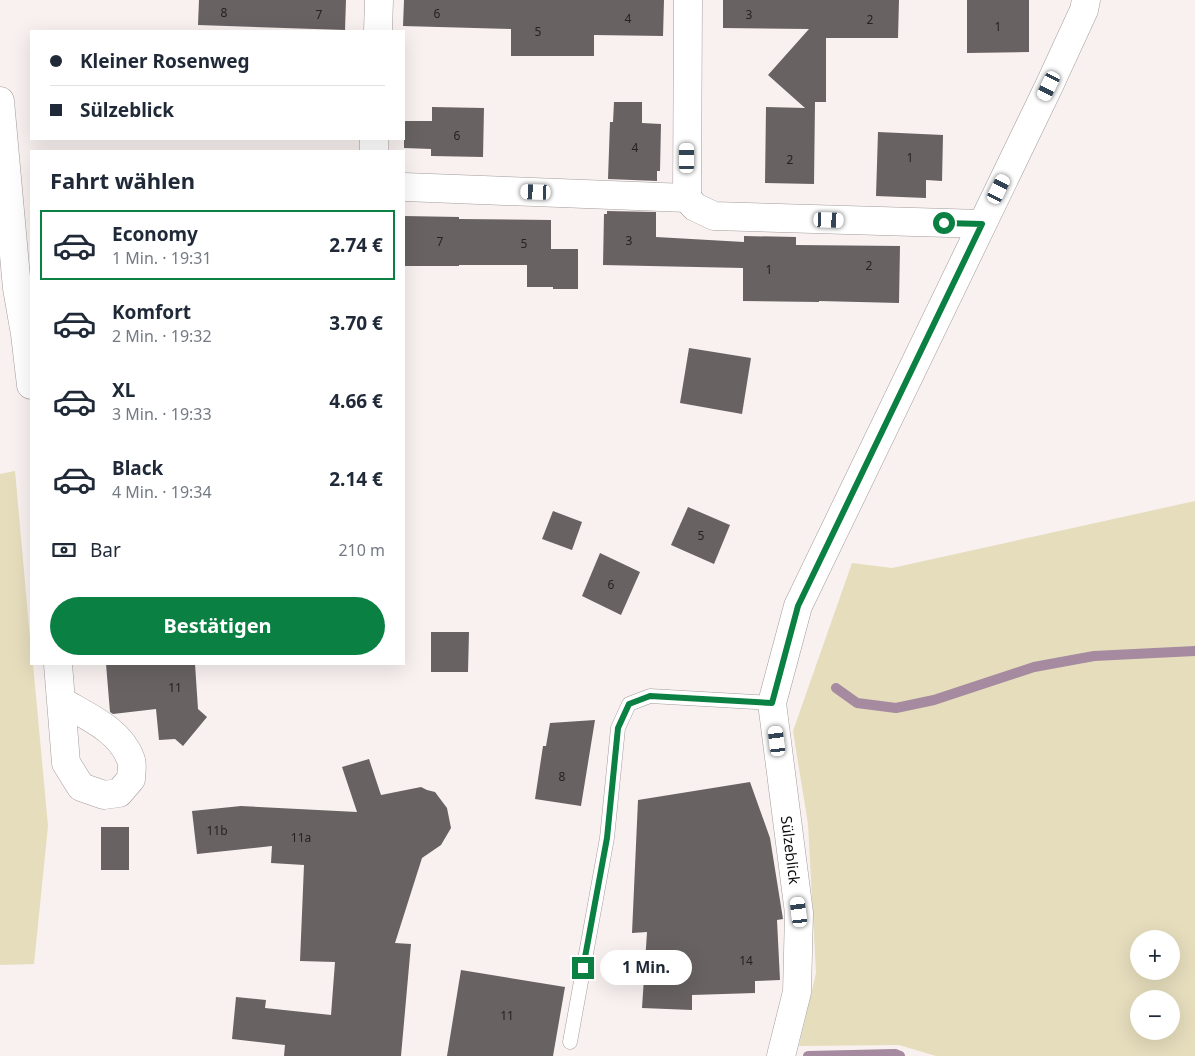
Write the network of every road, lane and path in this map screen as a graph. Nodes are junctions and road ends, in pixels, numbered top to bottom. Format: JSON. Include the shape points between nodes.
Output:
{"nodes":[{"id":1,"x":379,"y":0,"type":"edge"},
{"id":2,"x":688,"y":0,"type":"edge"},
{"id":3,"x":1086,"y":0,"type":"edge"},
{"id":4,"x":378,"y":30,"type":"edge"},
{"id":5,"x":0,"y":101,"type":"edge"},
{"id":6,"x":405,"y":187,"type":"edge"},
{"id":7,"x":686,"y":198,"type":"junction"},
{"id":8,"x":982,"y":224,"type":"junction"},
{"id":9,"x":9,"y":289,"type":"edge"},
{"id":10,"x":30,"y":376,"type":"edge"},
{"id":11,"x":58,"y":665,"type":"edge"},
{"id":12,"x":61,"y":701,"type":"dead end"},
{"id":13,"x":772,"y":703,"type":"junction"},
{"id":14,"x":570,"y":1042,"type":"dead end"},
{"id":15,"x":781,"y":1056,"type":"edge"}],
"edges":[{"from":1,"to":4,"type":"street"},
{"from":2,"to":7,"type":"street"},
{"from":3,"to":8,"type":"street","name":"Sülzeblick"},
{"from":5,"to":9,"type":"street"},
{"from":6,"to":7,"type":"street"},
{"from":7,"to":8,"type":"street","via":[[695,207],[714,216]]},
{"from":8,"to":13,"type":"street","name":"Sülzeblick","via":[[798,606]]},
{"from":9,"to":10,"type":"street","via":[[25,334]]},
{"from":11,"to":12,"type":"street"},
{"from":13,"to":14,"type":"lane","via":[[650,696],[629,704],[618,728],[607,838]]},
{"from":13,"to":15,"type":"street","name":"Sülzeblick","via":[[799,912],[797,992]]}]}
